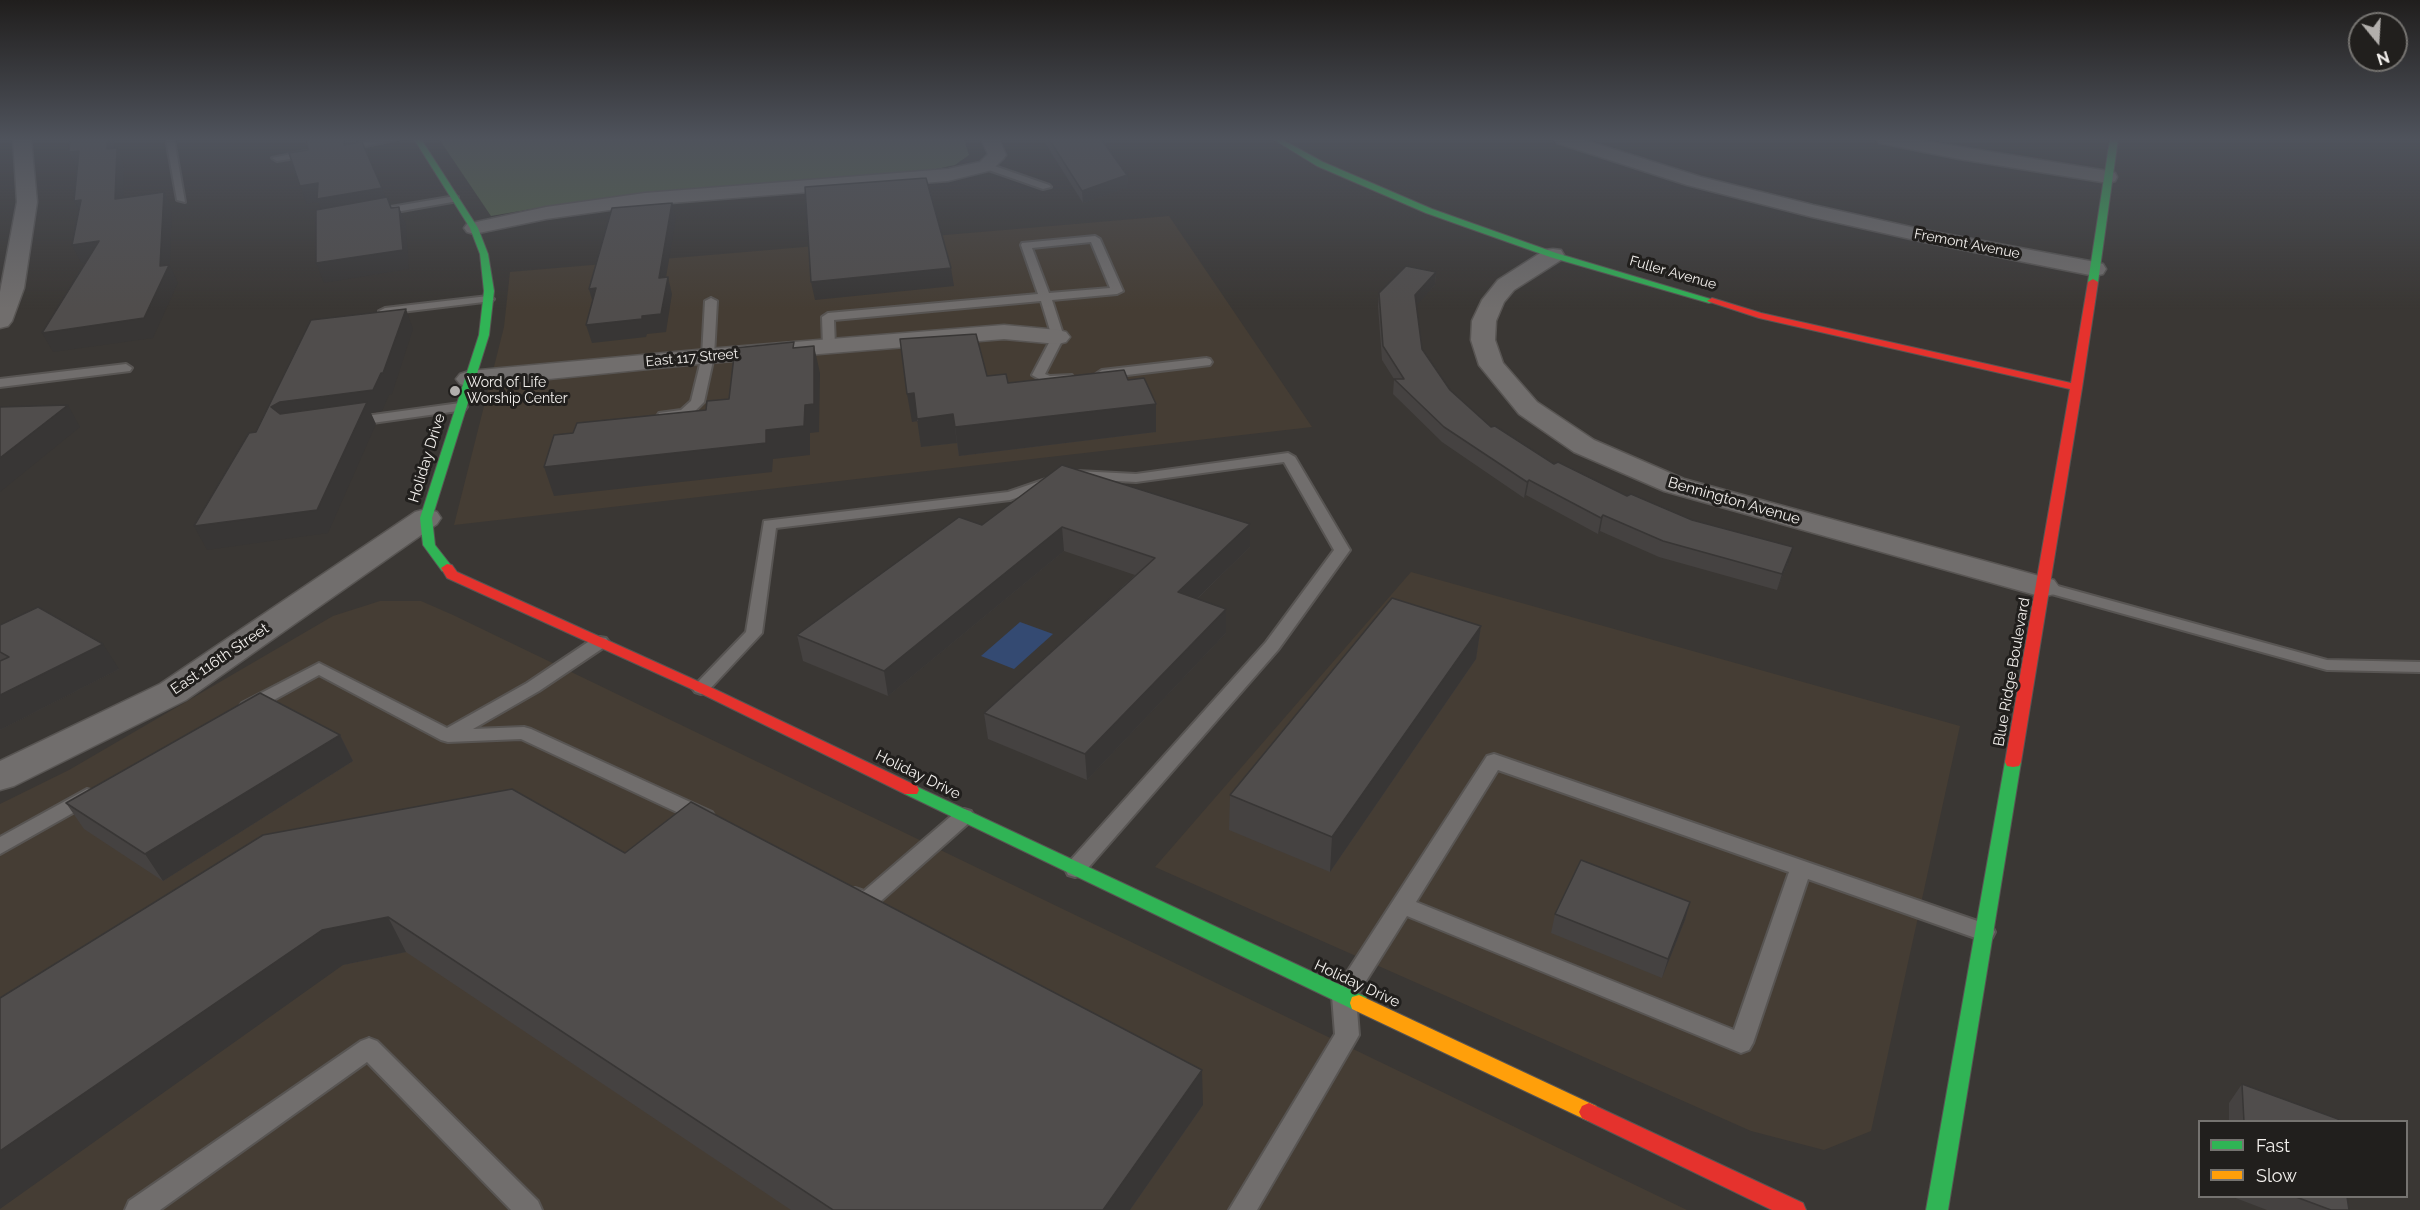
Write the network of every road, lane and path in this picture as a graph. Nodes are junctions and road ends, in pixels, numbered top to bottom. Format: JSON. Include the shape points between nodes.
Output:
{"nodes":[{"id":1,"x":26,"y":195,"type":"edge"},
{"id":2,"x":181,"y":195,"type":"edge"},
{"id":3,"x":453,"y":195,"type":"edge"},
{"id":4,"x":690,"y":195,"type":"edge"},
{"id":5,"x":1393,"y":195,"type":"edge"},
{"id":6,"x":1751,"y":195,"type":"edge"},
{"id":7,"x":2105,"y":195,"type":"edge"},
{"id":8,"x":455,"y":199,"type":"junction"},
{"id":9,"x":182,"y":200,"type":"dead end"},
{"id":10,"x":374,"y":213,"type":"edge"},
{"id":11,"x":474,"y":228,"type":"junction"},
{"id":12,"x":1553,"y":255,"type":"junction"},
{"id":13,"x":2095,"y":269,"type":"junction"},
{"id":14,"x":1045,"y":297,"type":"junction"},
{"id":15,"x":488,"y":299,"type":"junction"},
{"id":16,"x":4,"y":301,"type":"edge"},
{"id":17,"x":711,"y":302,"type":"dead end"},
{"id":18,"x":378,"y":312,"type":"edge"},
{"id":19,"x":0,"y":321,"type":"edge"},
{"id":20,"x":1058,"y":337,"type":"junction"},
{"id":21,"x":829,"y":347,"type":"junction"},
{"id":22,"x":708,"y":356,"type":"junction"},
{"id":23,"x":1206,"y":362,"type":"dead end"},
{"id":24,"x":126,"y":368,"type":"dead end"},
{"id":25,"x":469,"y":379,"type":"junction"},
{"id":26,"x":0,"y":383,"type":"edge"},
{"id":27,"x":2077,"y":388,"type":"junction"},
{"id":28,"x":460,"y":407,"type":"junction"},
{"id":29,"x":651,"y":418,"type":"edge"},
{"id":30,"x":335,"y":424,"type":"edge"},
{"id":31,"x":426,"y":518,"type":"junction"},
{"id":32,"x":2043,"y":587,"type":"junction"},
{"id":33,"x":600,"y":642,"type":"junction"},
{"id":34,"x":2420,"y":667,"type":"edge"},
{"id":35,"x":701,"y":688,"type":"junction"},
{"id":36,"x":235,"y":714,"type":"edge"},
{"id":37,"x":448,"y":736,"type":"junction"},
{"id":38,"x":0,"y":777,"type":"edge"},
{"id":39,"x":98,"y":789,"type":"edge"},
{"id":40,"x":964,"y":816,"type":"junction"},
{"id":41,"x":724,"y":826,"type":"edge"},
{"id":42,"x":0,"y":846,"type":"edge"},
{"id":43,"x":1801,"y":868,"type":"junction"},
{"id":44,"x":1075,"y":869,"type":"junction"},
{"id":45,"x":836,"y":885,"type":"edge"},
{"id":46,"x":1402,"y":905,"type":"junction"},
{"id":47,"x":1984,"y":932,"type":"junction"},
{"id":48,"x":1344,"y":996,"type":"junction"},
{"id":49,"x":138,"y":1210,"type":"edge"},
{"id":50,"x":529,"y":1210,"type":"edge"},
{"id":51,"x":1242,"y":1210,"type":"edge"},
{"id":52,"x":1795,"y":1210,"type":"edge"},
{"id":53,"x":1937,"y":1210,"type":"edge"}],
"edges":[{"from":1,"to":16,"type":"street","via":[[13,288]]},
{"from":2,"to":9,"type":"lane"},
{"from":3,"to":8,"type":"street","name":"Holiday Drive"},
{"from":4,"to":11,"type":"street","via":[[546,213]]},
{"from":5,"to":12,"type":"street","name":"Fuller Avenue"},
{"from":6,"to":13,"type":"street","name":"Fremont Avenue","via":[[1924,236]]},
{"from":7,"to":13,"type":"street","name":"Blue Ridge Boulevard"},
{"from":8,"to":10,"type":"lane"},
{"from":8,"to":11,"type":"street","name":"Holiday Drive"},
{"from":11,"to":15,"type":"street","name":"Holiday Drive","via":[[484,254]]},
{"from":12,"to":27,"type":"street","name":"Fuller Avenue","via":[[1759,315]]},
{"from":12,"to":32,"type":"street","name":"Bennington Avenue","via":[[1506,285],[1493,300],[1484,321],[1483,340],[1491,365],[1528,408],[1584,446],[1674,485]]},
{"from":13,"to":27,"type":"street","name":"Blue Ridge Boulevard"},
{"from":14,"to":14,"type":"lane","via":[[1026,245],[1095,239],[1117,291]]},
{"from":14,"to":20,"type":"lane"},
{"from":14,"to":21,"type":"lane","via":[[828,317]]},
{"from":15,"to":18,"type":"lane"},
{"from":15,"to":25,"type":"street","name":"Holiday Drive","via":[[484,335]]},
{"from":16,"to":19,"type":"street"},
{"from":17,"to":22,"type":"lane"},
{"from":20,"to":21,"type":"street","name":"East 117 Street","via":[[1004,332]]},
{"from":20,"to":23,"type":"lane","via":[[1038,375],[1048,380]]},
{"from":21,"to":22,"type":"street","name":"East 117 Street"},
{"from":22,"to":25,"type":"street","name":"East 117 Street"},
{"from":22,"to":29,"type":"lane","via":[[698,402],[685,413]]},
{"from":24,"to":26,"type":"lane"},
{"from":25,"to":28,"type":"street","name":"Holiday Drive"},
{"from":27,"to":32,"type":"street","name":"Blue Ridge Boulevard"},
{"from":28,"to":30,"type":"lane"},
{"from":28,"to":31,"type":"street","name":"Holiday Drive"},
{"from":31,"to":33,"type":"street","name":"Holiday Drive","via":[[429,545],[452,575]]},
{"from":31,"to":38,"type":"street","name":"East 116th Street","via":[[173,692]]},
{"from":32,"to":34,"type":"lane","via":[[2327,665]]},
{"from":32,"to":47,"type":"street","name":"Blue Ridge Boulevard"},
{"from":33,"to":35,"type":"street","name":"Holiday Drive"},
{"from":33,"to":37,"type":"lane","via":[[533,687]]},
{"from":35,"to":40,"type":"street","name":"Holiday Drive"},
{"from":35,"to":44,"type":"lane","via":[[754,633],[769,524],[1010,496],[1075,475],[1136,478],[1288,457],[1342,550],[1272,646]]},
{"from":36,"to":37,"type":"lane","via":[[319,668]]},
{"from":37,"to":41,"type":"lane","via":[[524,733]]},
{"from":39,"to":42,"type":"lane"},
{"from":40,"to":44,"type":"street","name":"Holiday Drive"},
{"from":40,"to":45,"type":"lane","via":[[865,902]]},
{"from":43,"to":46,"type":"lane","via":[[1494,761]]},
{"from":43,"to":46,"type":"lane","via":[[1741,1044]]},
{"from":43,"to":47,"type":"lane"},
{"from":44,"to":48,"type":"street","name":"Holiday Drive"},
{"from":46,"to":48,"type":"lane"},
{"from":47,"to":53,"type":"street","name":"Blue Ridge Boulevard"},
{"from":48,"to":51,"type":"lane","via":[[1347,1035]]},
{"from":48,"to":52,"type":"street","name":"Holiday Drive"},
{"from":49,"to":50,"type":"lane","via":[[369,1048]]}]}
